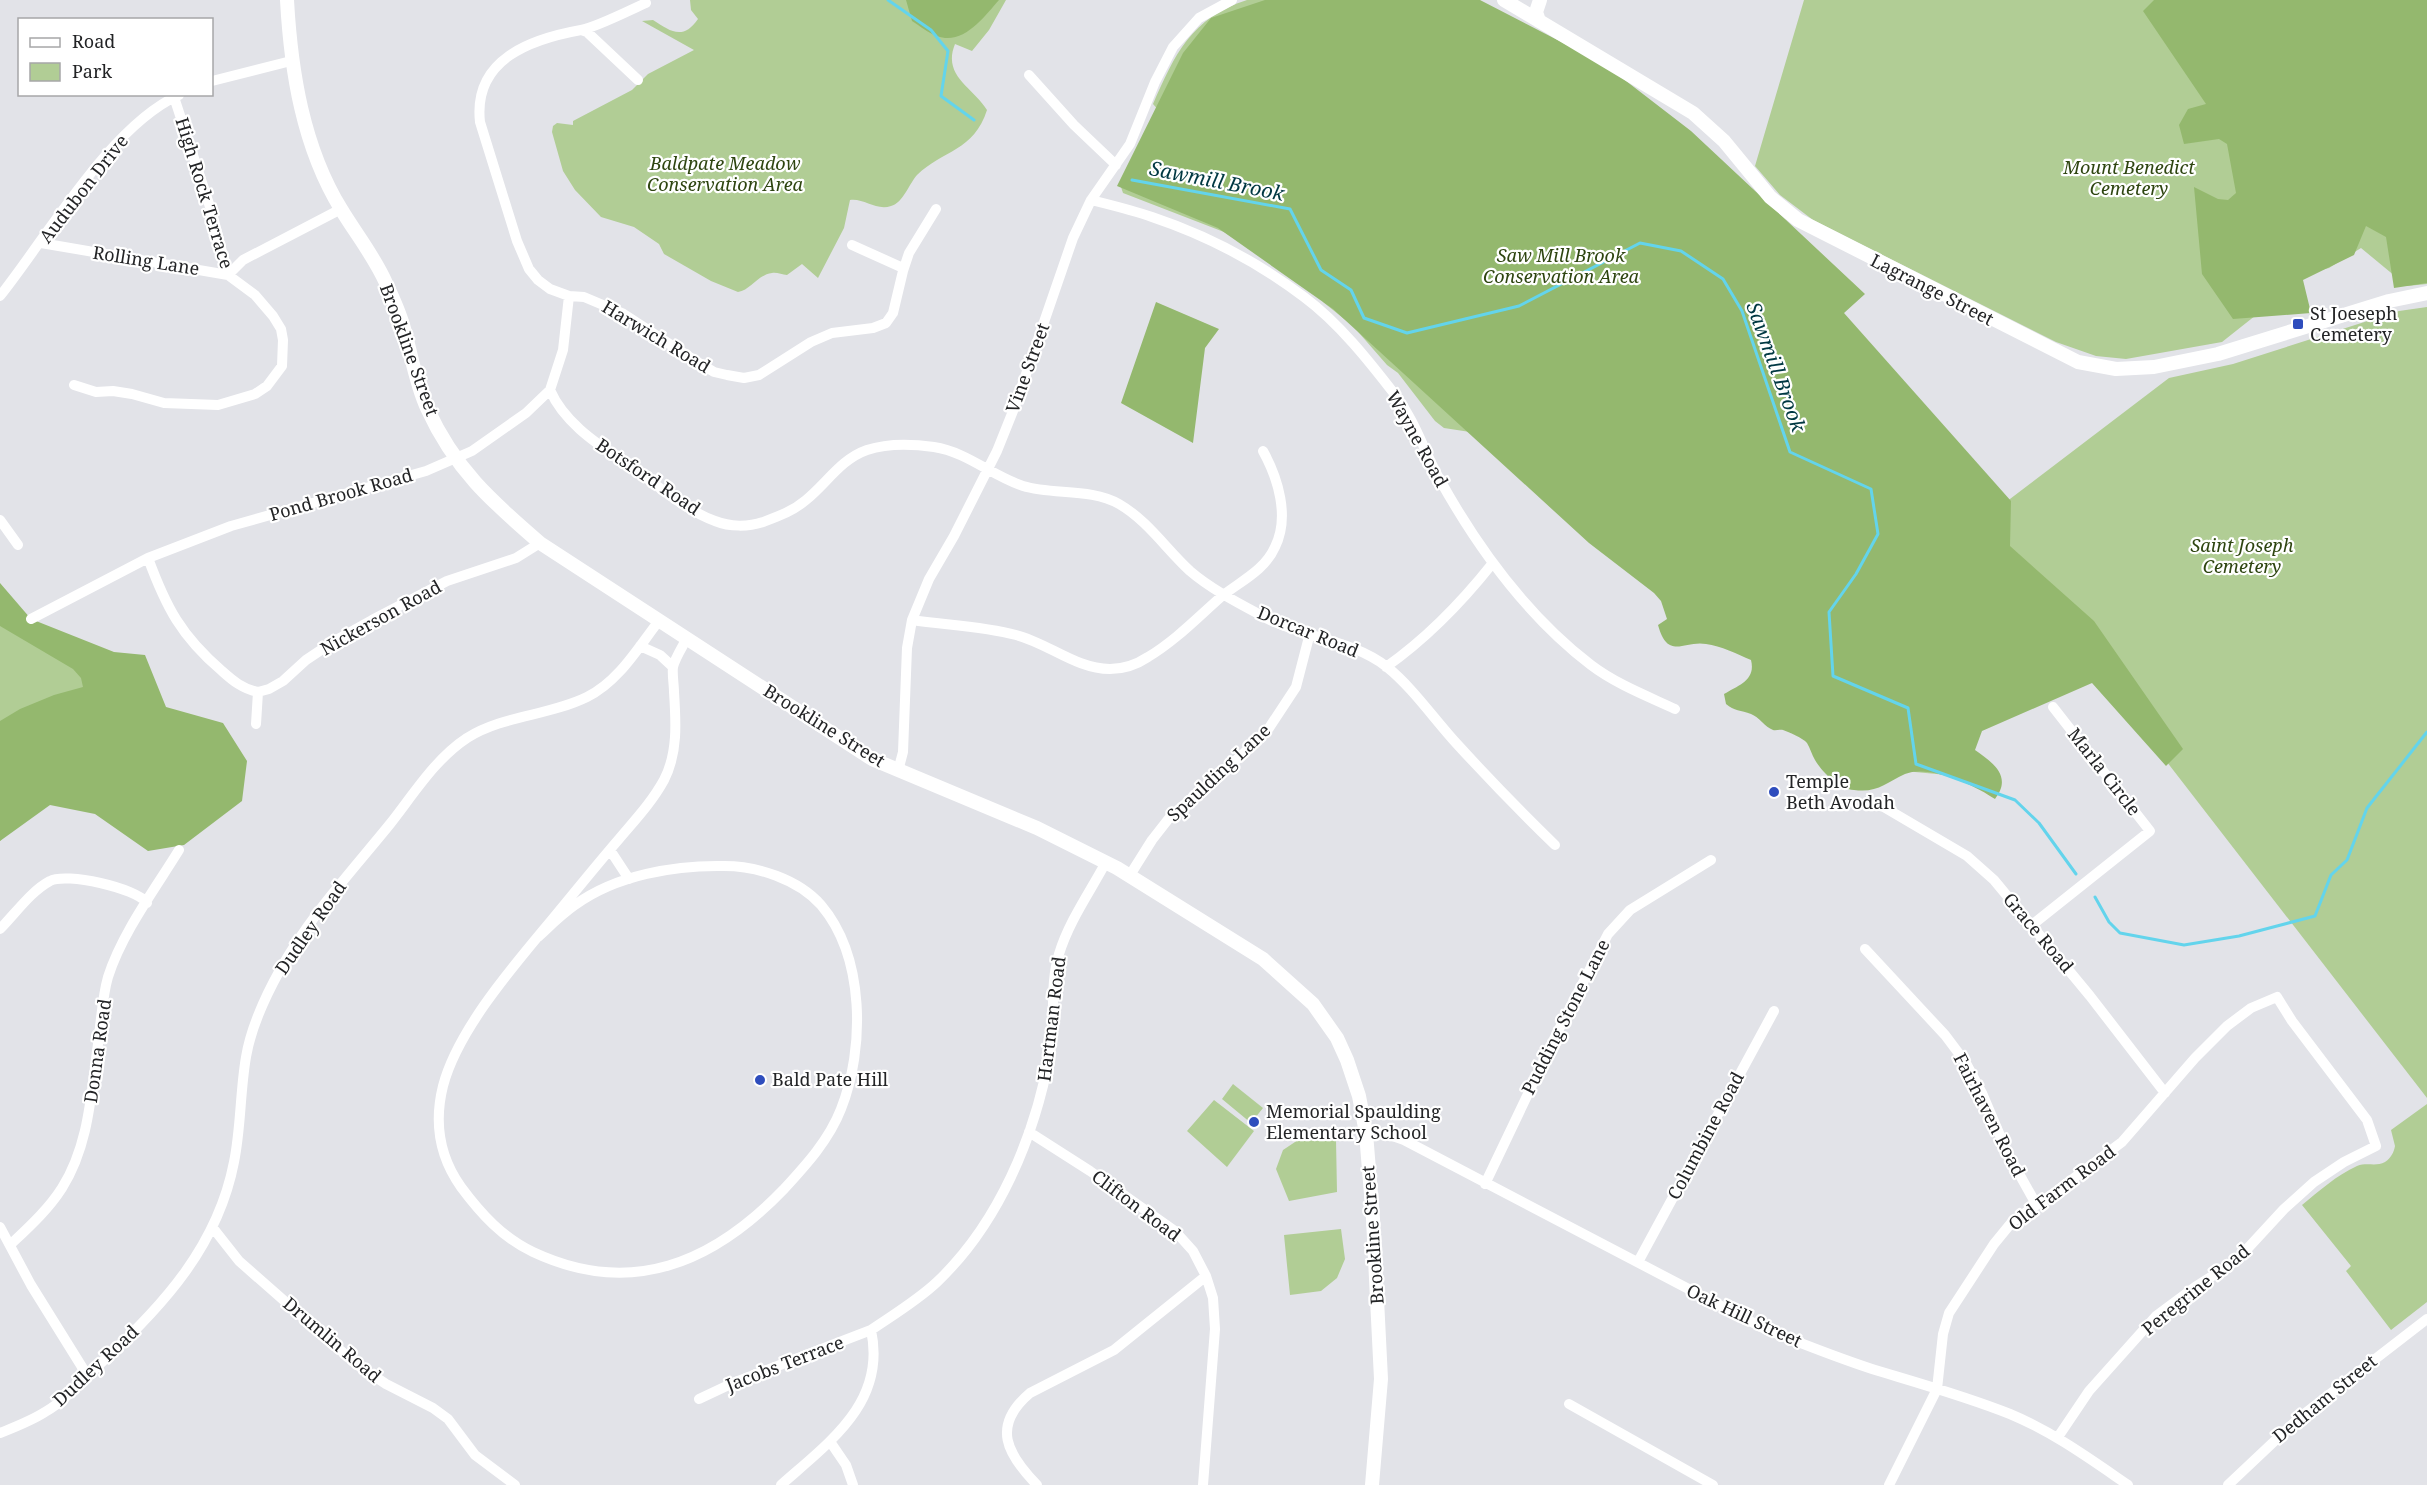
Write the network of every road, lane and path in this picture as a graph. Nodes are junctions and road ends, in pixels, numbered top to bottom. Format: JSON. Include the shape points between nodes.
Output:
{"nodes":[{"id":1,"x":287,"y":0,"type":"edge"},
{"id":2,"x":1232,"y":0,"type":"edge"},
{"id":3,"x":1504,"y":0,"type":"edge"},
{"id":4,"x":1540,"y":0,"type":"edge"},
{"id":5,"x":646,"y":3,"type":"dead end"},
{"id":6,"x":1539,"y":21,"type":"junction"},
{"id":7,"x":581,"y":30,"type":"junction"},
{"id":8,"x":291,"y":61,"type":"junction"},
{"id":9,"x":1029,"y":75,"type":"dead end"},
{"id":10,"x":638,"y":80,"type":"dead end"},
{"id":11,"x":213,"y":81,"type":"edge"},
{"id":12,"x":177,"y":96,"type":"edge"},
{"id":13,"x":1116,"y":165,"type":"junction"},
{"id":14,"x":1091,"y":200,"type":"junction"},
{"id":15,"x":341,"y":209,"type":"junction"},
{"id":16,"x":936,"y":209,"type":"dead end"},
{"id":17,"x":41,"y":243,"type":"junction"},
{"id":18,"x":852,"y":245,"type":"dead end"},
{"id":19,"x":903,"y":268,"type":"junction"},
{"id":20,"x":228,"y":275,"type":"junction"},
{"id":21,"x":2427,"y":293,"type":"edge"},
{"id":22,"x":0,"y":296,"type":"edge"},
{"id":23,"x":569,"y":296,"type":"junction"},
{"id":24,"x":74,"y":385,"type":"dead end"},
{"id":25,"x":550,"y":390,"type":"junction"},
{"id":26,"x":1263,"y":451,"type":"dead end"},
{"id":27,"x":454,"y":458,"type":"junction"},
{"id":28,"x":988,"y":471,"type":"junction"},
{"id":29,"x":0,"y":520,"type":"edge"},
{"id":30,"x":540,"y":543,"type":"junction"},
{"id":31,"x":18,"y":545,"type":"dead end"},
{"id":32,"x":148,"y":558,"type":"junction"},
{"id":33,"x":1492,"y":564,"type":"junction"},
{"id":34,"x":1225,"y":594,"type":"junction"},
{"id":35,"x":31,"y":619,"type":"dead end"},
{"id":36,"x":912,"y":620,"type":"junction"},
{"id":37,"x":658,"y":622,"type":"junction"},
{"id":38,"x":1310,"y":633,"type":"junction"},
{"id":39,"x":687,"y":638,"type":"junction"},
{"id":40,"x":640,"y":646,"type":"junction"},
{"id":41,"x":673,"y":667,"type":"junction"},
{"id":42,"x":1386,"y":667,"type":"junction"},
{"id":43,"x":258,"y":692,"type":"junction"},
{"id":44,"x":2053,"y":706,"type":"dead end"},
{"id":45,"x":1675,"y":709,"type":"dead end"},
{"id":46,"x":256,"y":724,"type":"dead end"},
{"id":47,"x":898,"y":771,"type":"junction"},
{"id":48,"x":1882,"y":806,"type":"dead end"},
{"id":49,"x":1555,"y":845,"type":"dead end"},
{"id":50,"x":179,"y":850,"type":"dead end"},
{"id":51,"x":610,"y":850,"type":"junction"},
{"id":52,"x":1711,"y":860,"type":"dead end"},
{"id":53,"x":1106,"y":862,"type":"junction"},
{"id":54,"x":1130,"y":875,"type":"junction"},
{"id":55,"x":629,"y":879,"type":"junction"},
{"id":56,"x":147,"y":903,"type":"junction"},
{"id":57,"x":2032,"y":925,"type":"junction"},
{"id":58,"x":0,"y":929,"type":"edge"},
{"id":59,"x":538,"y":937,"type":"junction"},
{"id":60,"x":1865,"y":949,"type":"dead end"},
{"id":61,"x":1774,"y":1011,"type":"dead end"},
{"id":62,"x":2292,"y":1022,"type":"joint"},
{"id":63,"x":2164,"y":1093,"type":"junction"},
{"id":64,"x":1029,"y":1132,"type":"junction"},
{"id":65,"x":1366,"y":1133,"type":"junction"},
{"id":66,"x":1485,"y":1184,"type":"junction"},
{"id":67,"x":2036,"y":1204,"type":"junction"},
{"id":68,"x":0,"y":1227,"type":"edge"},
{"id":69,"x":213,"y":1228,"type":"junction"},
{"id":70,"x":10,"y":1245,"type":"junction"},
{"id":71,"x":1638,"y":1262,"type":"junction"},
{"id":72,"x":1206,"y":1276,"type":"junction"},
{"id":73,"x":2427,"y":1319,"type":"edge"},
{"id":74,"x":871,"y":1330,"type":"junction"},
{"id":75,"x":87,"y":1375,"type":"junction"},
{"id":76,"x":1937,"y":1389,"type":"junction"},
{"id":77,"x":699,"y":1399,"type":"dead end"},
{"id":78,"x":1569,"y":1404,"type":"dead end"},
{"id":79,"x":0,"y":1433,"type":"edge"},
{"id":80,"x":2058,"y":1437,"type":"junction"},
{"id":81,"x":831,"y":1443,"type":"junction"},
{"id":82,"x":515,"y":1485,"type":"edge"},
{"id":83,"x":781,"y":1485,"type":"edge"},
{"id":84,"x":853,"y":1485,"type":"edge"},
{"id":85,"x":1037,"y":1485,"type":"edge"},
{"id":86,"x":1203,"y":1485,"type":"edge"},
{"id":87,"x":1372,"y":1485,"type":"edge"},
{"id":88,"x":1713,"y":1485,"type":"edge"},
{"id":89,"x":1889,"y":1485,"type":"edge"},
{"id":90,"x":2128,"y":1485,"type":"edge"},
{"id":91,"x":2228,"y":1485,"type":"edge"}],
"edges":[{"from":1,"to":8,"type":"main road","name":"Brookline Street"},
{"from":2,"to":13,"type":"street","name":"Vine Street","via":[[1199,18],[1173,47],[1130,144]]},
{"from":3,"to":6,"type":"main road","name":"Lagrange Street"},
{"from":4,"to":6,"type":"main road","via":[[1536,12]]},
{"from":5,"to":7,"type":"street","name":"Harwich Road"},
{"from":6,"to":21,"type":"main road","name":"Lagrange Street","via":[[1700,118],[1770,197],[1798,220],[2085,364],[2131,370],[2202,357]]},
{"from":7,"to":10,"type":"street"},
{"from":7,"to":23,"type":"street","name":"Harwich Road","via":[[557,34],[513,51],[490,76],[478,106],[486,142],[529,268],[550,289]]},
{"from":8,"to":11,"type":"street"},
{"from":8,"to":15,"type":"main road","name":"Brookline Street","via":[[304,120]]},
{"from":9,"to":13,"type":"street"},
{"from":12,"to":17,"type":"street","name":"Audubon Drive","via":[[133,126],[80,188]]},
{"from":12,"to":20,"type":"street","name":"High Rock Terrace"},
{"from":13,"to":14,"type":"street","name":"Vine Street"},
{"from":14,"to":28,"type":"street","name":"Vine Street","via":[[1073,238],[1015,406]]},
{"from":14,"to":33,"type":"street","name":"Wayne Road","via":[[1151,216],[1223,247],[1305,297],[1336,325],[1397,398],[1439,479]]},
{"from":15,"to":20,"type":"street","via":[[243,260]]},
{"from":15,"to":27,"type":"main road","name":"Brookline Street","via":[[385,280],[427,407]]},
{"from":16,"to":19,"type":"street","name":"Harwich Road"},
{"from":17,"to":20,"type":"street","name":"Rolling Lane"},
{"from":17,"to":22,"type":"street","name":"Audubon Drive"},
{"from":18,"to":19,"type":"street"},
{"from":19,"to":23,"type":"street","name":"Harwich Road","via":[[893,313],[886,323],[832,333],[759,375],[744,378],[714,372],[622,313],[584,297]]},
{"from":20,"to":24,"type":"street","name":"High Rock Terrace","via":[[255,295],[281,329],[282,366],[267,386],[255,394],[218,405],[194,405],[164,403],[112,391],[96,392]]},
{"from":23,"to":25,"type":"street","name":"Pond Brook Road","via":[[563,350]]},
{"from":25,"to":27,"type":"street","name":"Pond Brook Road","via":[[508,426],[472,451]]},
{"from":25,"to":28,"type":"street","name":"Botsford Road","via":[[561,410],[590,437],[695,511],[731,525],[751,526],[786,513],[805,501],[840,466],[867,450],[916,445],[939,448]]},
{"from":26,"to":34,"type":"street","via":[[1279,492],[1280,532],[1275,548],[1255,573]]},
{"from":27,"to":30,"type":"main road","name":"Brookline Street","via":[[491,501]]},
{"from":27,"to":32,"type":"street","name":"Pond Brook Road","via":[[426,471],[231,526]]},
{"from":28,"to":34,"type":"street","name":"Dorcar Road","via":[[1028,488],[1108,499],[1121,505],[1192,572]]},
{"from":28,"to":36,"type":"street","name":"Vine Street","via":[[929,579]]},
{"from":29,"to":31,"type":"street"},
{"from":30,"to":37,"type":"main road","name":"Brookline Street"},
{"from":30,"to":43,"type":"street","name":"Nickerson Road","via":[[516,558],[447,582],[372,620],[306,660],[283,681]]},
{"from":32,"to":35,"type":"street","name":"Pond Brook Road"},
{"from":32,"to":43,"type":"street","via":[[172,615],[188,638],[233,681]]},
{"from":33,"to":42,"type":"street","via":[[1440,623]]},
{"from":33,"to":45,"type":"street","name":"Wayne Road","via":[[1550,630],[1592,666]]},
{"from":34,"to":36,"type":"street","via":[[1148,658],[1119,669],[1094,668],[1015,635]]},
{"from":34,"to":38,"type":"street","name":"Dorcar Road","via":[[1272,621]]},
{"from":36,"to":47,"type":"street","name":"Vine Street","via":[[907,648],[903,752]]},
{"from":37,"to":39,"type":"main road","name":"Brookline Street"},
{"from":37,"to":40,"type":"street","name":"Dudley Road"},
{"from":38,"to":42,"type":"street","name":"Dorcar Road","via":[[1356,650]]},
{"from":38,"to":54,"type":"street","name":"Spaulding Lane","via":[[1296,687],[1269,728],[1170,817]]},
{"from":39,"to":41,"type":"street"},
{"from":39,"to":47,"type":"main road","name":"Brookline Street","via":[[812,722]]},
{"from":40,"to":41,"type":"street","via":[[660,655]]},
{"from":40,"to":69,"type":"street","name":"Dudley Road","via":[[602,688],[587,697],[480,730],[450,752],[308,928],[280,969],[255,1023],[246,1055],[235,1159]]},
{"from":41,"to":51,"type":"street","via":[[676,728],[670,768],[644,810]]},
{"from":42,"to":49,"type":"street","name":"Dorcar Road"},
{"from":43,"to":46,"type":"street"},
{"from":44,"to":57,"type":"street","name":"Marla Circle","via":[[2150,831]]},
{"from":47,"to":53,"type":"main road","name":"Brookline Street","via":[[1037,828]]},
{"from":48,"to":57,"type":"street","name":"Grace Road","via":[[1966,856],[1994,880]]},
{"from":50,"to":56,"type":"street","name":"Donna Road"},
{"from":51,"to":55,"type":"street"},
{"from":51,"to":59,"type":"street"},
{"from":52,"to":66,"type":"street","name":"Pudding Stone Lane","via":[[1630,910],[1608,934]]},
{"from":53,"to":54,"type":"main road","name":"Brookline Street"},
{"from":53,"to":64,"type":"street","name":"Hartman Road","via":[[1058,955],[1051,1050]]},
{"from":54,"to":65,"type":"main road","name":"Brookline Street","via":[[1263,959],[1313,1004],[1347,1060]]},
{"from":55,"to":59,"type":"street","via":[[576,904]]},
{"from":55,"to":59,"type":"street","via":[[699,865],[732,866],[782,878],[820,904],[844,945],[855,986],[858,1033],[851,1074],[841,1108],[825,1139],[769,1204],[701,1254],[637,1273],[610,1274],[554,1262],[514,1243],[475,1206],[454,1178],[442,1150],[439,1114],[443,1085],[472,1024]]},
{"from":56,"to":58,"type":"street","via":[[119,888],[53,879]]},
{"from":56,"to":70,"type":"street","name":"Donna Road","via":[[115,957],[108,980],[90,1110],[72,1169],[38,1219]]},
{"from":57,"to":63,"type":"street","name":"Grace Road"},
{"from":60,"to":67,"type":"street","name":"Fairhaven Road","via":[[1966,1063]]},
{"from":61,"to":71,"type":"street","name":"Columbine Road"},
{"from":62,"to":63,"type":"street","name":"Old Farm Road","via":[[2277,997],[2258,1004],[2205,1047]]},
{"from":62,"to":80,"type":"street","name":"Peregrine Road","via":[[2367,1120],[2376,1146],[2314,1182],[2236,1261],[2156,1316],[2089,1391]]},
{"from":63,"to":67,"type":"street","name":"Old Farm Road","via":[[2122,1142]]},
{"from":64,"to":72,"type":"street","name":"Clifton Road","via":[[1174,1231],[1193,1251]]},
{"from":64,"to":74,"type":"street","name":"Hartman Road","via":[[998,1204],[965,1251],[937,1282]]},
{"from":65,"to":66,"type":"street","name":"Oak Hill Street","via":[[1404,1140]]},
{"from":65,"to":87,"type":"main road","name":"Brookline Street","via":[[1381,1379]]},
{"from":66,"to":71,"type":"street","name":"Oak Hill Street"},
{"from":67,"to":76,"type":"street","name":"Old Farm Road","via":[[2012,1221],[1949,1313]]},
{"from":68,"to":70,"type":"street"},
{"from":69,"to":75,"type":"street","name":"Dudley Road","via":[[167,1298]]},
{"from":69,"to":82,"type":"street","name":"Drumlin Road","via":[[245,1266],[356,1364],[448,1419],[475,1455]]},
{"from":70,"to":75,"type":"street"},
{"from":71,"to":76,"type":"street","name":"Oak Hill Street","via":[[1764,1329]]},
{"from":72,"to":85,"type":"street","via":[[1114,1350],[1018,1403],[1008,1426],[1007,1440],[1020,1468]]},
{"from":72,"to":86,"type":"street","name":"Clifton Road","via":[[1213,1298],[1215,1329]]},
{"from":73,"to":91,"type":"street","name":"Dedham Street","via":[[2294,1423]]},
{"from":74,"to":77,"type":"street","name":"Jacobs Terrace"},
{"from":74,"to":81,"type":"street","via":[[874,1344],[870,1379],[856,1409]]},
{"from":75,"to":79,"type":"street","name":"Dudley Road","via":[[47,1411]]},
{"from":76,"to":80,"type":"street","name":"Oak Hill Street","via":[[2009,1414]]},
{"from":76,"to":89,"type":"street","name":"Old Farm Road"},
{"from":78,"to":88,"type":"street"},
{"from":80,"to":90,"type":"street","name":"Oak Hill Street"},
{"from":81,"to":83,"type":"street"},
{"from":81,"to":84,"type":"street","via":[[846,1465]]}]}
